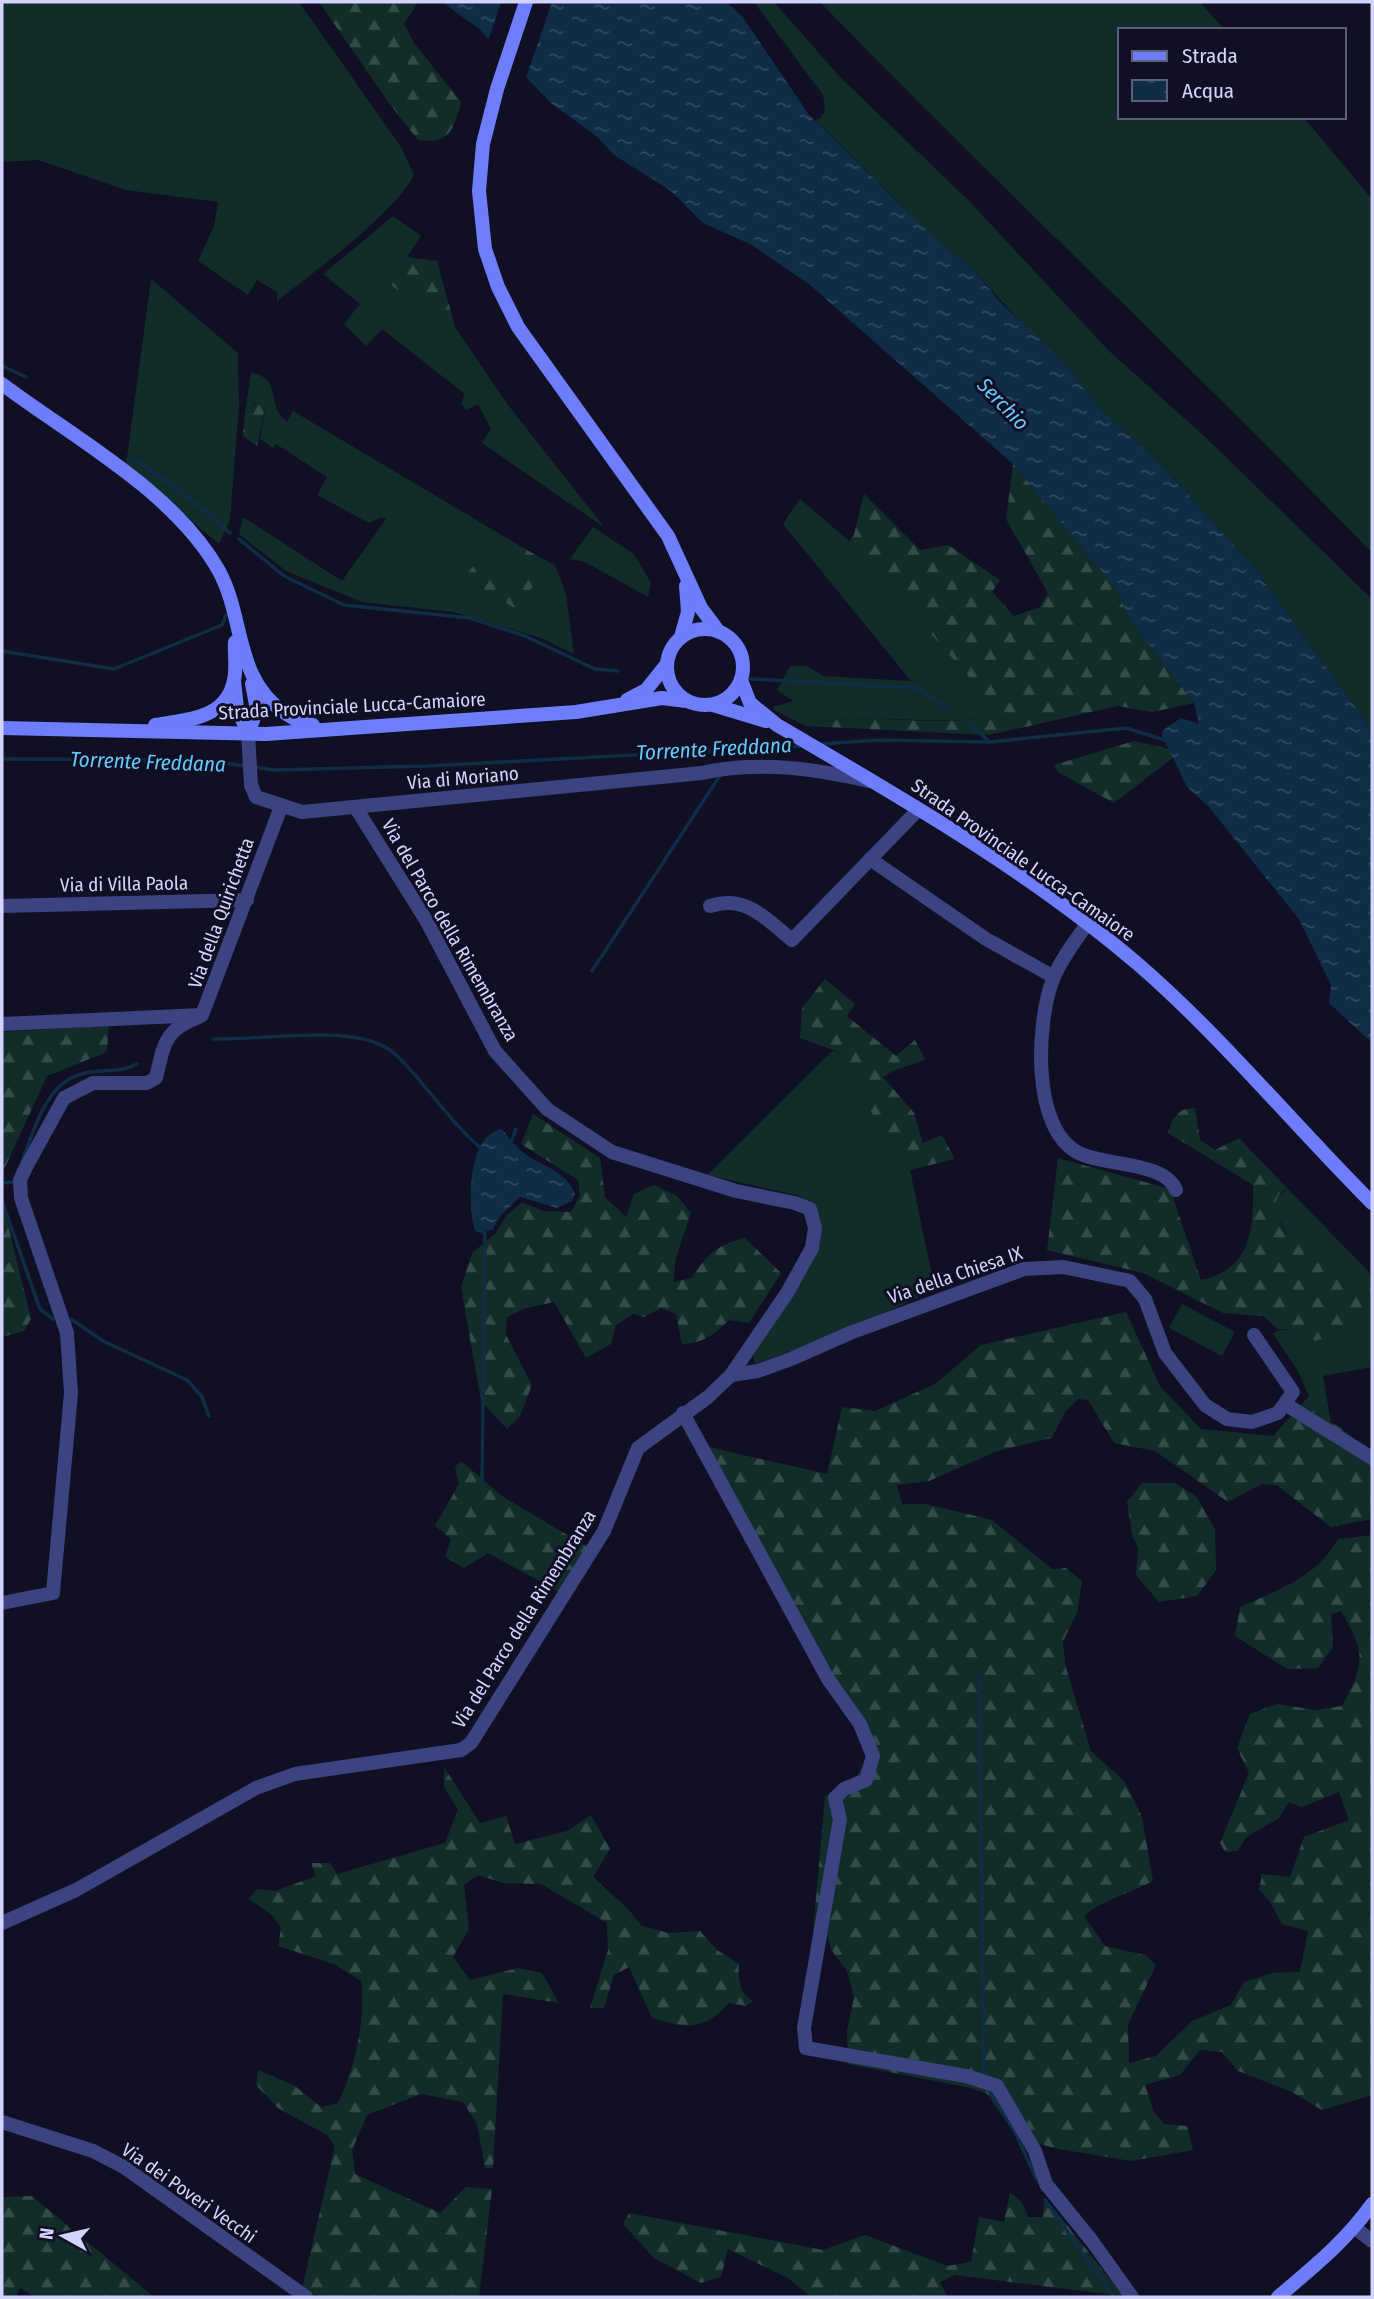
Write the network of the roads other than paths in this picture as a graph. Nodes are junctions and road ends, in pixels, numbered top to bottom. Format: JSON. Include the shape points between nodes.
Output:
{"nodes":[{"id":1,"x":526,"y":2,"type":"edge"},
{"id":2,"x":5,"y":388,"type":"edge"},
{"id":3,"x":686,"y":578,"type":"junction"},
{"id":4,"x":237,"y":630,"type":"junction"},
{"id":5,"x":719,"y":632,"type":"junction"},
{"id":6,"x":681,"y":638,"type":"junction"},
{"id":7,"x":667,"y":665,"type":"junction"},
{"id":8,"x":248,"y":672,"type":"junction"},
{"id":9,"x":741,"y":680,"type":"junction"},
{"id":10,"x":234,"y":681,"type":"junction"},
{"id":11,"x":686,"y":701,"type":"junction"},
{"id":12,"x":620,"y":704,"type":"junction"},
{"id":13,"x":713,"y":705,"type":"junction"},
{"id":14,"x":777,"y":725,"type":"junction"},
{"id":15,"x":2,"y":728,"type":"edge"},
{"id":16,"x":342,"y":728,"type":"junction"},
{"id":17,"x":114,"y":731,"type":"junction"},
{"id":18,"x":248,"y":733,"type":"junction"},
{"id":19,"x":825,"y":754,"type":"junction"},
{"id":20,"x":798,"y":766,"type":"junction"},
{"id":21,"x":821,"y":771,"type":"junction"},
{"id":22,"x":873,"y":782,"type":"junction"},
{"id":23,"x":281,"y":807,"type":"junction"},
{"id":24,"x":356,"y":808,"type":"junction"},
{"id":25,"x":919,"y":810,"type":"junction"},
{"id":26,"x":870,"y":859,"type":"junction"},
{"id":27,"x":247,"y":900,"type":"junction"},
{"id":28,"x":2,"y":906,"type":"edge"},
{"id":29,"x":710,"y":906,"type":"dead end"},
{"id":30,"x":1087,"y":924,"type":"junction"},
{"id":31,"x":1054,"y":977,"type":"junction"},
{"id":32,"x":199,"y":1017,"type":"junction"},
{"id":33,"x":2,"y":1024,"type":"edge"},
{"id":34,"x":1176,"y":1189,"type":"dead end"},
{"id":35,"x":1372,"y":1203,"type":"edge"},
{"id":36,"x":1254,"y":1335,"type":"dead end"},
{"id":37,"x":731,"y":1375,"type":"junction"},
{"id":38,"x":1285,"y":1404,"type":"junction"},
{"id":39,"x":683,"y":1413,"type":"junction"},
{"id":40,"x":1372,"y":1458,"type":"edge"},
{"id":41,"x":2,"y":1603,"type":"edge"},
{"id":42,"x":2,"y":1923,"type":"edge"},
{"id":43,"x":2,"y":2122,"type":"edge"},
{"id":44,"x":1372,"y":2204,"type":"edge"},
{"id":45,"x":1354,"y":2228,"type":"junction"},
{"id":46,"x":1372,"y":2241,"type":"edge"},
{"id":47,"x":306,"y":2297,"type":"edge"},
{"id":48,"x":1132,"y":2297,"type":"edge"},
{"id":49,"x":1278,"y":2297,"type":"edge"}],
"edges":[{"from":1,"to":3,"type":"main road","via":[[483,144],[479,191],[483,238],[498,287],[518,327],[668,536]]},
{"from":2,"to":4,"type":"main road","name":"Via di Moriano","via":[[129,477],[201,542],[226,588]]},
{"from":3,"to":5,"type":"main road"},
{"from":3,"to":6,"type":"main road","via":[[688,612]]},
{"from":4,"to":8,"type":"main road","name":"Via di Moriano"},
{"from":4,"to":10,"type":"main road","name":"Via di Moriano"},
{"from":5,"to":6,"type":"main road","via":[[699,629]]},
{"from":5,"to":9,"type":"main road","via":[[739,652]]},
{"from":6,"to":7,"type":"main road"},
{"from":7,"to":11,"type":"main road","via":[[673,690]]},
{"from":7,"to":12,"type":"main road","name":"Strada Provinciale Lucca-Camaiore","via":[[646,690]]},
{"from":8,"to":16,"type":"main road","name":"Via di Moriano","via":[[271,703],[301,724]]},
{"from":8,"to":18,"type":"main road","via":[[257,702]]},
{"from":9,"to":13,"type":"main road","via":[[727,698]]},
{"from":9,"to":14,"type":"main road","name":"Strada Provinciale Lucca-Camaiore","via":[[750,703]]},
{"from":10,"to":17,"type":"main road","via":[[226,698],[204,717]]},
{"from":10,"to":18,"type":"main road","name":"Via di Moriano","via":[[237,708]]},
{"from":11,"to":12,"type":"main road","name":"Strada Provinciale Lucca-Camaiore","via":[[662,698]]},
{"from":11,"to":13,"type":"main road"},
{"from":12,"to":16,"type":"main road","name":"Strada Provinciale Lucca-Camaiore","via":[[576,712]]},
{"from":13,"to":14,"type":"main road","name":"Strada Provinciale Lucca-Camaiore"},
{"from":14,"to":19,"type":"main road","name":"Strada Provinciale Lucca-Camaiore"},
{"from":15,"to":17,"type":"main road","name":"Strada Provinciale Lucca-Camaiore"},
{"from":16,"to":18,"type":"main road","name":"Strada Provinciale Lucca-Camaiore"},
{"from":17,"to":18,"type":"main road","name":"Strada Provinciale Lucca-Camaiore"},
{"from":18,"to":23,"type":"street","name":"Via di Moriano","via":[[256,797]]},
{"from":19,"to":20,"type":"street","name":"Via di Moriano"},
{"from":19,"to":21,"type":"street"},
{"from":19,"to":22,"type":"main road","name":"Strada Provinciale Lucca-Camaiore"},
{"from":20,"to":21,"type":"street","name":"Via di Moriano"},
{"from":20,"to":24,"type":"street","name":"Via di Moriano","via":[[728,768]]},
{"from":21,"to":22,"type":"street","name":"Via di Moriano"},
{"from":22,"to":25,"type":"main road","name":"Strada Provinciale Lucca-Camaiore"},
{"from":23,"to":24,"type":"street","name":"Via di Moriano","via":[[302,812]]},
{"from":23,"to":27,"type":"street","name":"Via della Quirichetta"},
{"from":24,"to":37,"type":"street","name":"Via del Parco della Rimembranza","via":[[426,920],[495,1051],[547,1109],[612,1152],[810,1209],[815,1228],[812,1248]]},
{"from":25,"to":26,"type":"street"},
{"from":25,"to":30,"type":"main road","name":"Strada Provinciale Lucca-Camaiore"},
{"from":26,"to":29,"type":"street","via":[[792,940],[741,902]]},
{"from":26,"to":31,"type":"street","via":[[986,939]]},
{"from":27,"to":28,"type":"street","name":"Via di Villa Paola"},
{"from":27,"to":32,"type":"street","name":"Via della Quirichetta","via":[[206,1012]]},
{"from":30,"to":31,"type":"street"},
{"from":30,"to":35,"type":"main road","name":"Strada Provinciale Lucca-Camaiore","via":[[1191,1014]]},
{"from":31,"to":34,"type":"street","via":[[1040,1037],[1045,1096],[1053,1121],[1076,1153],[1163,1175]]},
{"from":32,"to":33,"type":"street","name":"Via della Quirichetta"},
{"from":32,"to":41,"type":"street","via":[[169,1034],[156,1078],[147,1083],[93,1083],[64,1098],[20,1180],[21,1198],[67,1333],[71,1393],[54,1593]]},
{"from":36,"to":38,"type":"street","via":[[1293,1392]]},
{"from":37,"to":38,"type":"street","name":"Via della Chiesa IX","via":[[758,1371],[1024,1269],[1063,1267],[1130,1281],[1145,1299],[1165,1353],[1205,1405],[1227,1419],[1252,1422],[1278,1413]]},
{"from":37,"to":39,"type":"street","name":"Via del Parco della Rimembranza"},
{"from":38,"to":40,"type":"street"},
{"from":39,"to":42,"type":"street","name":"Via del Parco della Rimembranza","via":[[638,1448],[604,1531],[471,1743],[461,1750],[295,1774],[256,1788],[76,1890]]},
{"from":39,"to":48,"type":"street","via":[[828,1679],[860,1724],[873,1756],[866,1780],[835,1798],[840,1819],[804,2028],[806,2048],[966,2076],[997,2086],[1035,2151],[1046,2184]]},
{"from":43,"to":47,"type":"street","name":"Via dei Poveri Vecchi","via":[[93,2151],[124,2167]]},
{"from":44,"to":45,"type":"main road"},
{"from":45,"to":46,"type":"street"},
{"from":45,"to":49,"type":"main road"}]}
